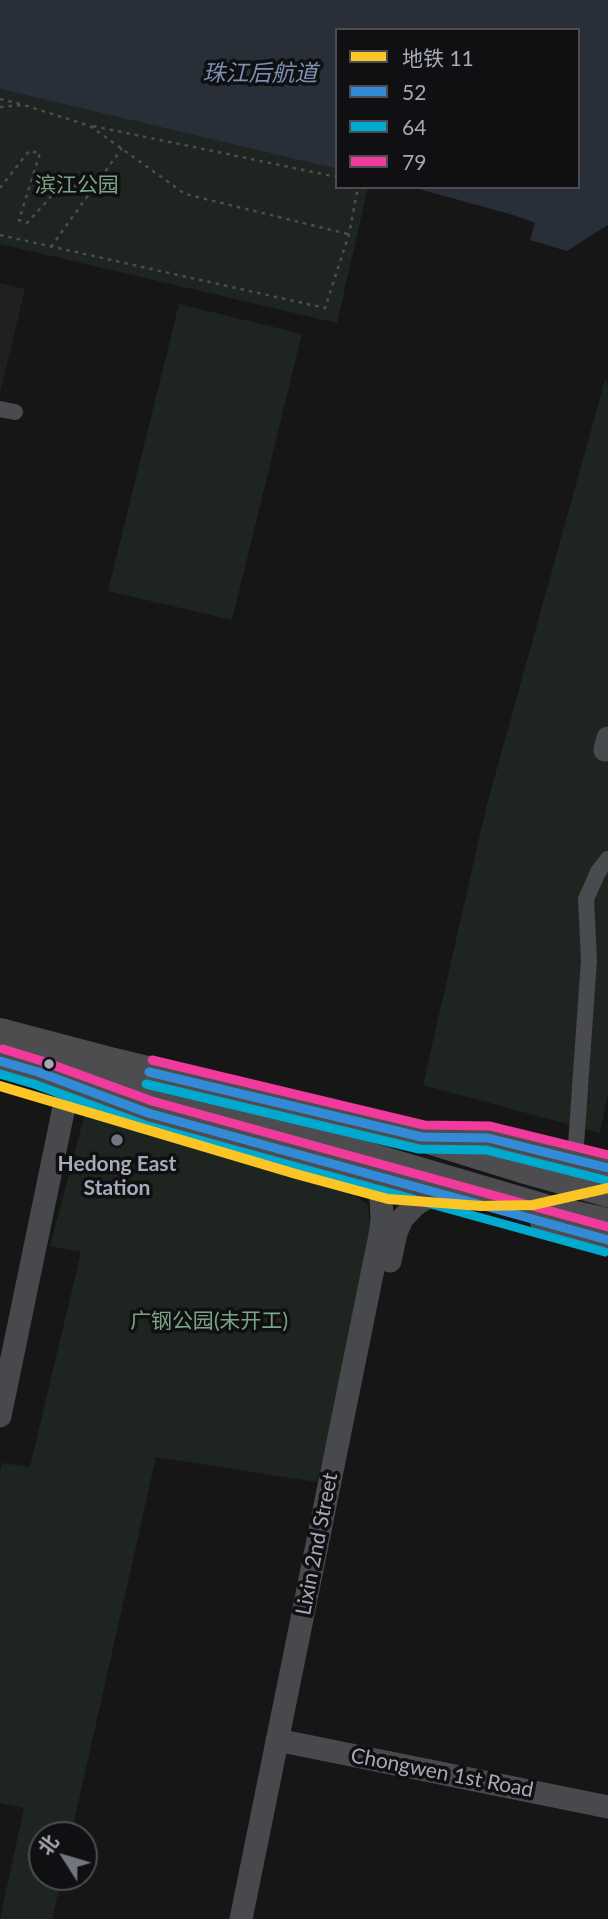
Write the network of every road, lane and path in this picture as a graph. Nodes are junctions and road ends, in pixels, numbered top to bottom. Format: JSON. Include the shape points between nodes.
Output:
{"nodes":[{"id":1,"x":0,"y":99,"type":"edge"},
{"id":2,"x":24,"y":105,"type":"junction"},
{"id":3,"x":0,"y":107,"type":"edge"},
{"id":4,"x":90,"y":125,"type":"junction"},
{"id":5,"x":122,"y":148,"type":"junction"},
{"id":6,"x":335,"y":177,"type":"edge"},
{"id":7,"x":0,"y":188,"type":"edge"},
{"id":8,"x":358,"y":189,"type":"edge"},
{"id":9,"x":88,"y":195,"type":"junction"},
{"id":10,"x":349,"y":234,"type":"junction"},
{"id":11,"x":0,"y":235,"type":"edge"},
{"id":12,"x":51,"y":247,"type":"junction"},
{"id":13,"x":608,"y":859,"type":"edge"},
{"id":14,"x":0,"y":1033,"type":"edge"},
{"id":15,"x":0,"y":1061,"type":"edge"},
{"id":16,"x":38,"y":1072,"type":"junction"},
{"id":17,"x":69,"y":1083,"type":"junction"},
{"id":18,"x":422,"y":1137,"type":"junction"},
{"id":19,"x":575,"y":1159,"type":"junction"},
{"id":20,"x":608,"y":1168,"type":"edge"},
{"id":21,"x":365,"y":1172,"type":"junction"},
{"id":22,"x":436,"y":1192,"type":"junction"},
{"id":23,"x":608,"y":1192,"type":"edge"},
{"id":24,"x":608,"y":1223,"type":"edge"},
{"id":25,"x":608,"y":1240,"type":"edge"},
{"id":26,"x":0,"y":1416,"type":"edge"},
{"id":27,"x":284,"y":1741,"type":"junction"},
{"id":28,"x":608,"y":1807,"type":"edge"},
{"id":29,"x":241,"y":1919,"type":"edge"},
{"id":30,"x":256,"y":1919,"type":"edge"}],
"edges":[{"from":1,"to":2,"type":"path"},
{"from":2,"to":3,"type":"path"},
{"from":2,"to":4,"type":"path"},
{"from":4,"to":5,"type":"path"},
{"from":4,"to":6,"type":"path"},
{"from":5,"to":9,"type":"path"},
{"from":5,"to":10,"type":"path","via":[[185,194]]},
{"from":7,"to":9,"type":"path","via":[[29,151],[40,153],[19,220],[27,223],[66,180]]},
{"from":8,"to":10,"type":"path"},
{"from":9,"to":12,"type":"path"},
{"from":10,"to":12,"type":"path","via":[[325,308]]},
{"from":11,"to":12,"type":"path"},
{"from":13,"to":19,"type":"street","via":[[586,899],[589,960]]},
{"from":14,"to":18,"type":"highway"},
{"from":15,"to":16,"type":"highway"},
{"from":16,"to":17,"type":"main road"},
{"from":16,"to":24,"type":"highway","via":[[154,1094],[548,1210]]},
{"from":17,"to":21,"type":"main road","via":[[148,1113]]},
{"from":17,"to":26,"type":"street"},
{"from":18,"to":19,"type":"main road","via":[[488,1138]]},
{"from":18,"to":23,"type":"highway"},
{"from":19,"to":20,"type":"main road"},
{"from":21,"to":22,"type":"main road"},
{"from":21,"to":27,"type":"street","name":"Lixin 2nd Street","via":[[380,1198],[381,1230]]},
{"from":22,"to":25,"type":"main road"},
{"from":22,"to":27,"type":"street","name":"Lixin 2nd Street","via":[[407,1212],[398,1225]]},
{"from":27,"to":28,"type":"street","name":"Chongwen 1st Road"},
{"from":27,"to":29,"type":"street","name":"Lixin 2nd Street"},
{"from":27,"to":30,"type":"street","name":"Lixin 2nd Street"}]}
